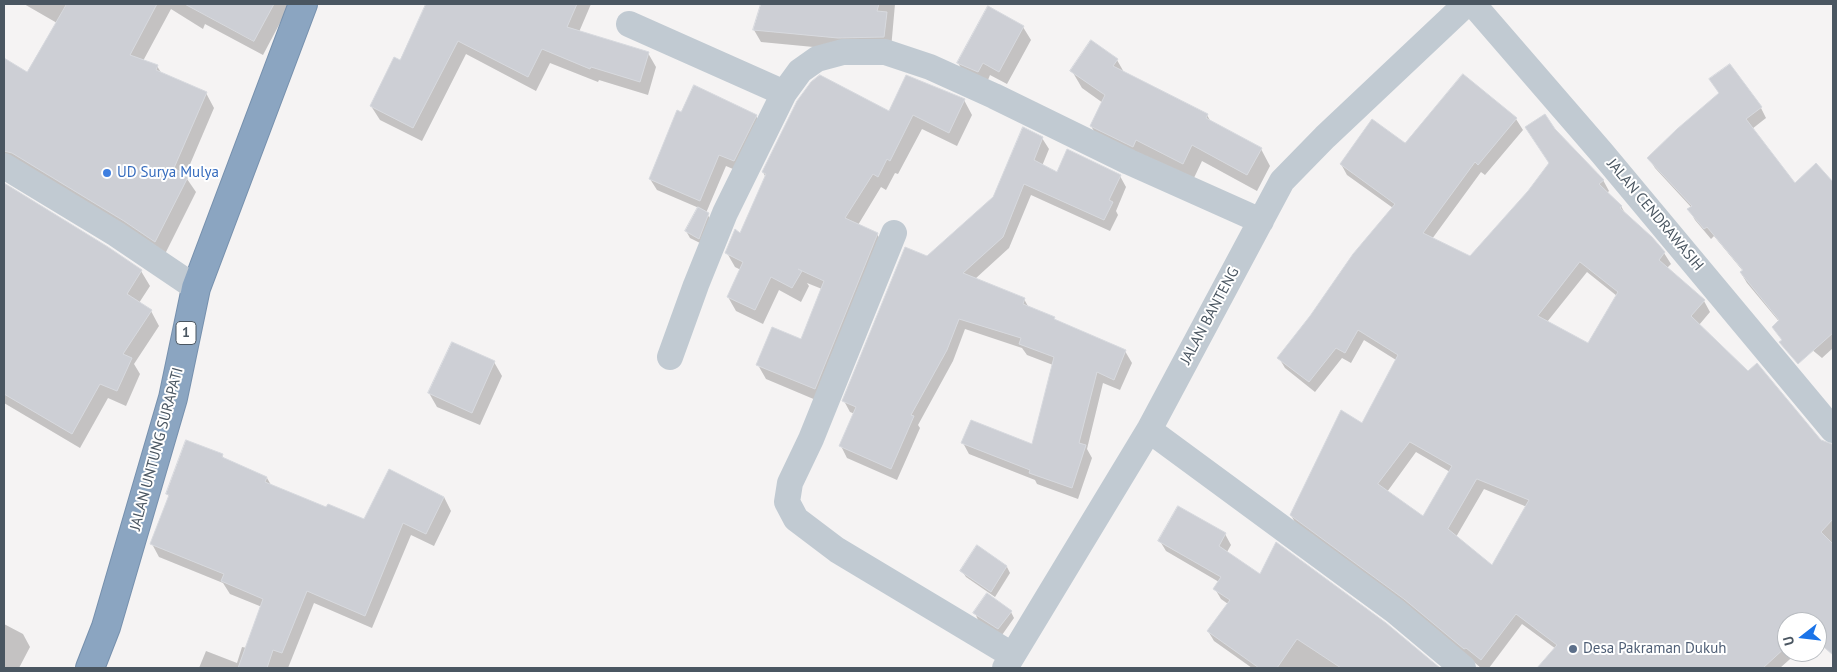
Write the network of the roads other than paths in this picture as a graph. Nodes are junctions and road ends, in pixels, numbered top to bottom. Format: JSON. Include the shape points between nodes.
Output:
{"nodes":[{"id":1,"x":303,"y":4,"type":"edge"},
{"id":2,"x":1466,"y":4,"type":"edge"},
{"id":3,"x":1473,"y":4,"type":"edge"},
{"id":4,"x":629,"y":24,"type":"dead end"},
{"id":5,"x":784,"y":93,"type":"junction"},
{"id":6,"x":4,"y":166,"type":"edge"},
{"id":7,"x":1260,"y":221,"type":"junction"},
{"id":8,"x":894,"y":233,"type":"dead end"},
{"id":9,"x":196,"y":288,"type":"junction"},
{"id":10,"x":670,"y":357,"type":"dead end"},
{"id":11,"x":1149,"y":430,"type":"junction"},
{"id":12,"x":1833,"y":430,"type":"edge"},
{"id":13,"x":1009,"y":662,"type":"edge"},
{"id":14,"x":90,"y":668,"type":"edge"},
{"id":15,"x":1463,"y":668,"type":"edge"}],
"edges":[{"from":1,"to":9,"type":"highway","name":"JALAN UNTUNG SURAPATI","number":"1"},
{"from":2,"to":7,"type":"street","name":"JALAN BANTENG","via":[[1282,181]]},
{"from":3,"to":12,"type":"street","name":"JALAN CENDRAWASIH","via":[[1602,152]]},
{"from":4,"to":5,"type":"street"},
{"from":5,"to":7,"type":"street","via":[[800,70],[817,59],[843,52],[885,52],[930,67]]},
{"from":5,"to":10,"type":"street","via":[[725,213]]},
{"from":6,"to":9,"type":"street","via":[[116,234]]},
{"from":7,"to":11,"type":"street","name":"JALAN BANTENG"},
{"from":8,"to":13,"type":"street","via":[[790,483],[787,502],[796,519],[837,550]]},
{"from":9,"to":14,"type":"highway","name":"JALAN UNTUNG SURAPATI","number":"1","via":[[173,398],[106,627]]},
{"from":11,"to":13,"type":"street","name":"JALAN BANTENG"},
{"from":11,"to":15,"type":"street","via":[[1395,611]]}]}
